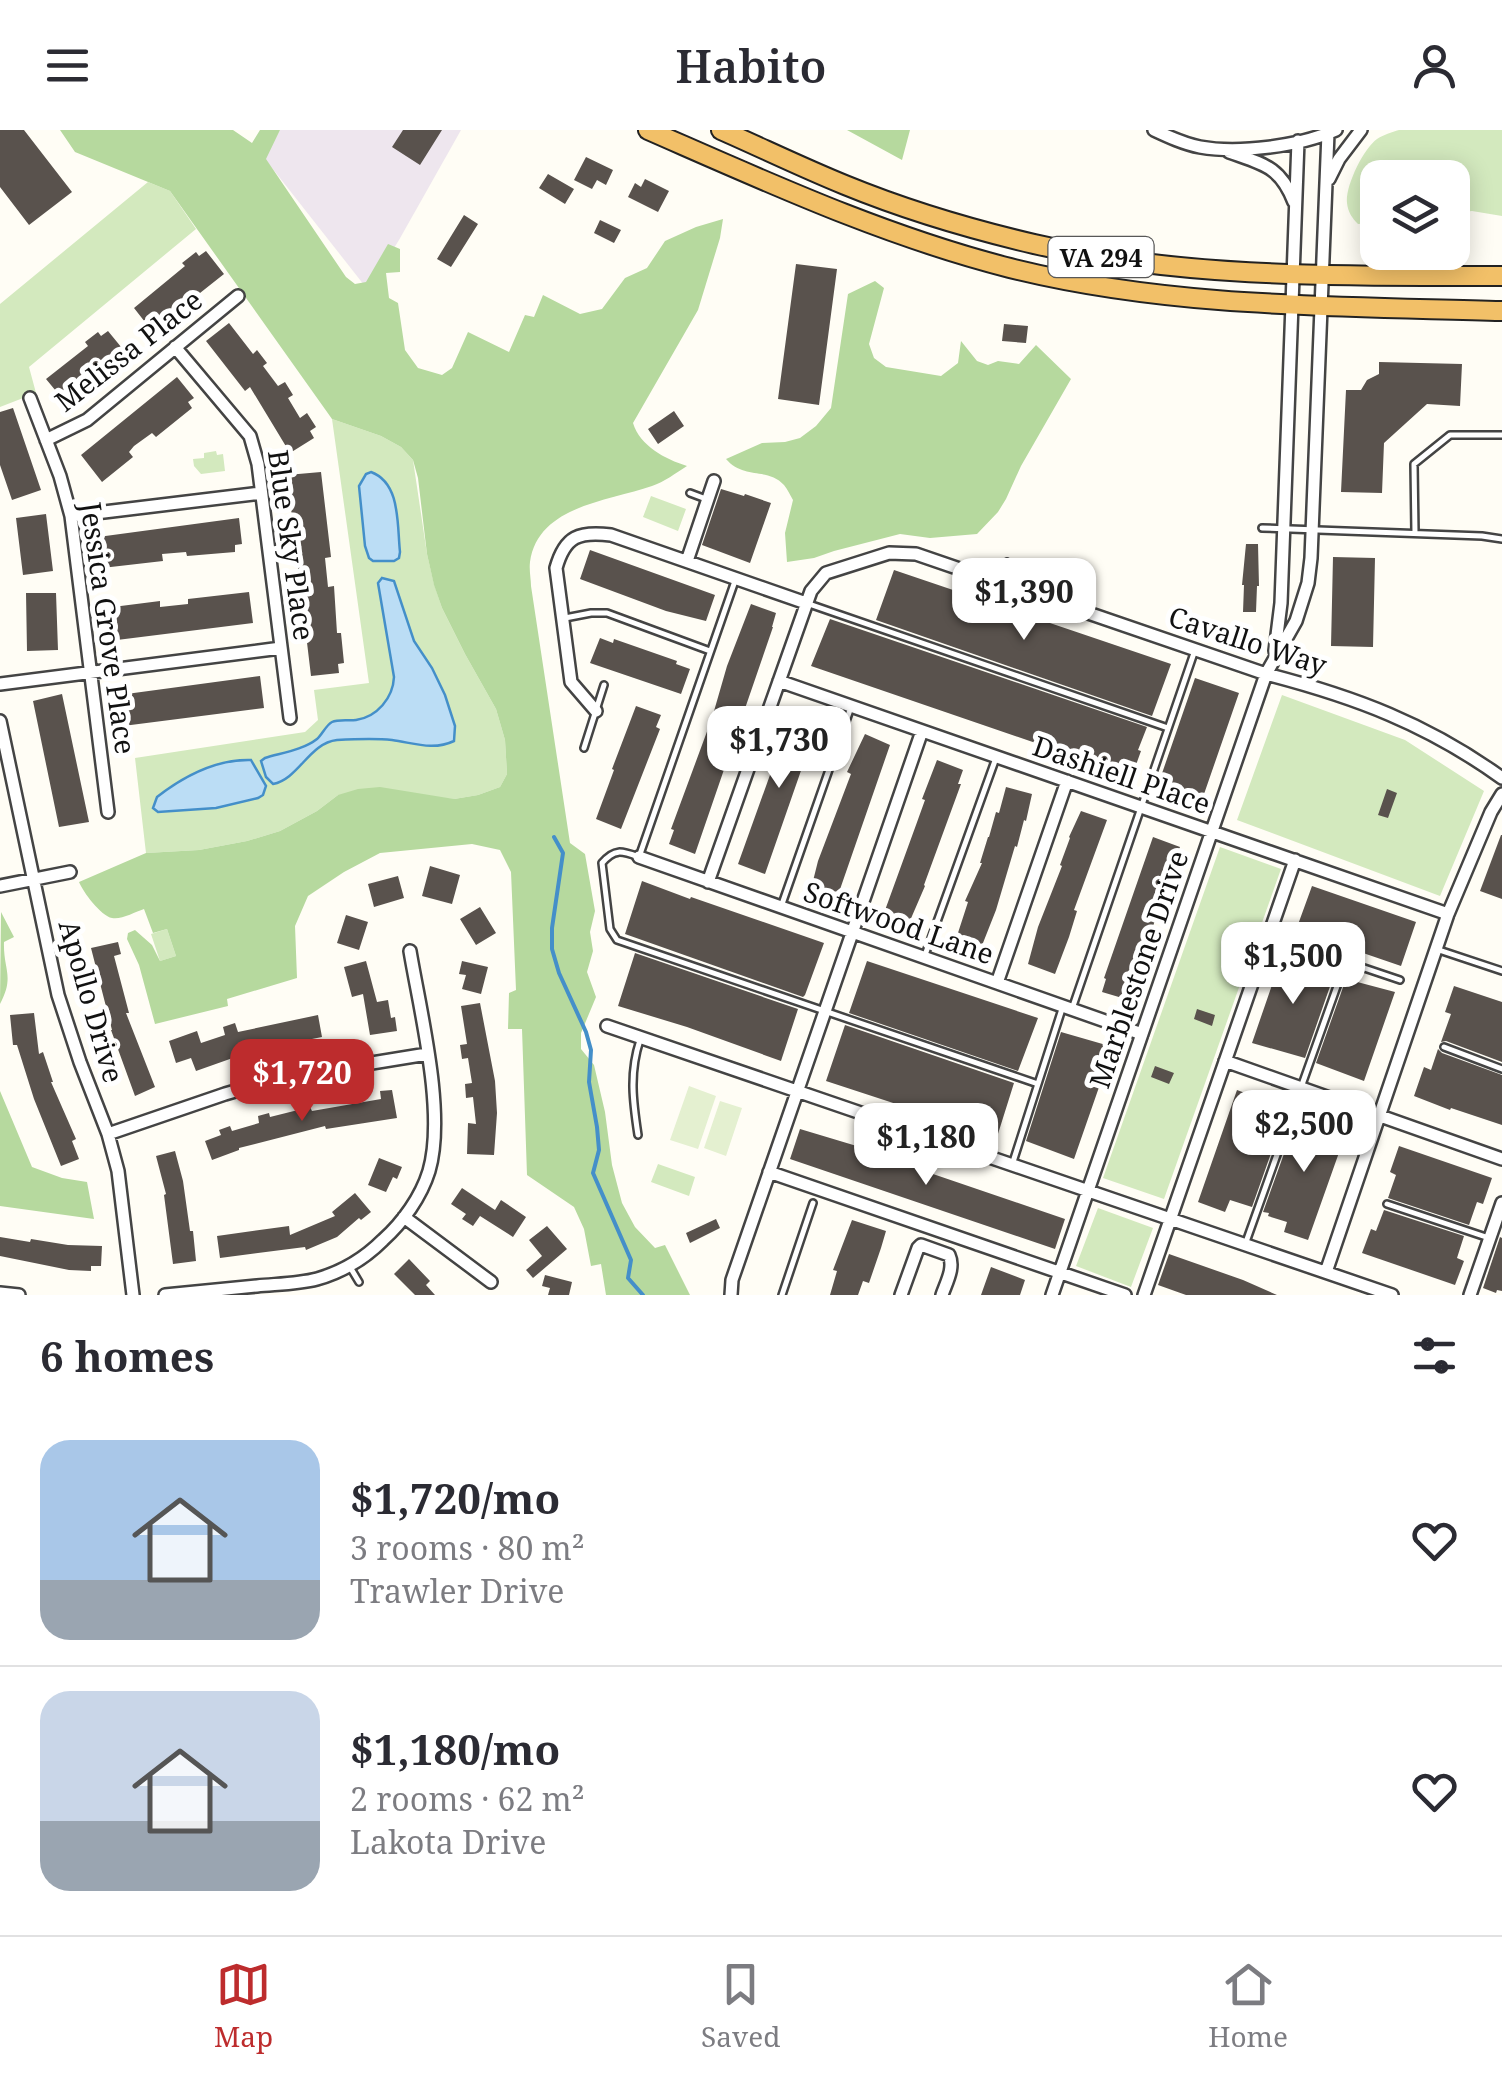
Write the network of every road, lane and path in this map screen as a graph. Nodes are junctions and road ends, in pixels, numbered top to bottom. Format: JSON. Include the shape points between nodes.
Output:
{"nodes":[{"id":1,"x":648,"y":130,"type":"edge"},
{"id":2,"x":720,"y":130,"type":"edge"},
{"id":3,"x":1154,"y":130,"type":"edge"},
{"id":4,"x":1360,"y":130,"type":"edge"},
{"id":5,"x":1332,"y":132,"type":"edge"},
{"id":6,"x":1298,"y":141,"type":"junction"},
{"id":7,"x":1220,"y":149,"type":"junction"},
{"id":8,"x":1326,"y":198,"type":"junction"},
{"id":9,"x":1296,"y":206,"type":"junction"},
{"id":10,"x":1294,"y":275,"type":"junction"},
{"id":11,"x":1324,"y":276,"type":"junction"},
{"id":12,"x":1502,"y":276,"type":"edge"},
{"id":13,"x":238,"y":296,"type":"dead end"},
{"id":14,"x":1292,"y":304,"type":"junction"},
{"id":15,"x":1322,"y":305,"type":"junction"},
{"id":16,"x":1502,"y":311,"type":"edge"},
{"id":17,"x":175,"y":347,"type":"junction"},
{"id":18,"x":30,"y":398,"type":"dead end"},
{"id":19,"x":1502,"y":434,"type":"edge"},
{"id":20,"x":46,"y":440,"type":"junction"},
{"id":21,"x":714,"y":480,"type":"dead end"},
{"id":22,"x":261,"y":493,"type":"junction"},
{"id":23,"x":690,"y":493,"type":"dead end"},
{"id":24,"x":708,"y":499,"type":"junction"},
{"id":25,"x":71,"y":516,"type":"junction"},
{"id":26,"x":1262,"y":528,"type":"dead end"},
{"id":27,"x":1284,"y":529,"type":"junction"},
{"id":28,"x":1312,"y":530,"type":"junction"},
{"id":29,"x":1415,"y":533,"type":"junction"},
{"id":30,"x":1502,"y":539,"type":"edge"},
{"id":31,"x":686,"y":561,"type":"junction"},
{"id":32,"x":1008,"y":562,"type":"dead end"},
{"id":33,"x":736,"y":578,"type":"junction"},
{"id":34,"x":1000,"y":583,"type":"junction"},
{"id":35,"x":806,"y":604,"type":"junction"},
{"id":36,"x":563,"y":619,"type":"junction"},
{"id":37,"x":280,"y":648,"type":"junction"},
{"id":38,"x":1195,"y":650,"type":"junction"},
{"id":39,"x":710,"y":651,"type":"junction"},
{"id":40,"x":1274,"y":660,"type":"junction"},
{"id":41,"x":91,"y":673,"type":"junction"},
{"id":42,"x":1266,"y":674,"type":"junction"},
{"id":43,"x":779,"y":681,"type":"junction"},
{"id":44,"x":0,"y":684,"type":"edge"},
{"id":45,"x":604,"y":685,"type":"dead end"},
{"id":46,"x":851,"y":706,"type":"junction"},
{"id":47,"x":596,"y":711,"type":"junction"},
{"id":48,"x":290,"y":718,"type":"dead end"},
{"id":49,"x":0,"y":721,"type":"edge"},
{"id":50,"x":1168,"y":728,"type":"junction"},
{"id":51,"x":922,"y":731,"type":"junction"},
{"id":52,"x":584,"y":748,"type":"dead end"},
{"id":53,"x":996,"y":756,"type":"junction"},
{"id":54,"x":1502,"y":778,"type":"edge"},
{"id":55,"x":1067,"y":781,"type":"junction"},
{"id":56,"x":1502,"y":794,"type":"edge"},
{"id":57,"x":1141,"y":807,"type":"junction"},
{"id":58,"x":108,"y":812,"type":"dead end"},
{"id":59,"x":1212,"y":832,"type":"junction"},
{"id":60,"x":639,"y":857,"type":"junction"},
{"id":61,"x":1295,"y":860,"type":"junction"},
{"id":62,"x":70,"y":872,"type":"dead end"},
{"id":63,"x":33,"y":880,"type":"junction"},
{"id":64,"x":708,"y":882,"type":"junction"},
{"id":65,"x":0,"y":886,"type":"edge"},
{"id":66,"x":781,"y":907,"type":"junction"},
{"id":67,"x":1448,"y":914,"type":"junction"},
{"id":68,"x":852,"y":932,"type":"junction"},
{"id":69,"x":1293,"y":944,"type":"dead end"},
{"id":70,"x":1436,"y":949,"type":"junction"},
{"id":71,"x":410,"y":950,"type":"dead end"},
{"id":72,"x":924,"y":958,"type":"junction"},
{"id":73,"x":1346,"y":961,"type":"junction"},
{"id":74,"x":1502,"y":971,"type":"edge"},
{"id":75,"x":1400,"y":980,"type":"dead end"},
{"id":76,"x":998,"y":984,"type":"junction"},
{"id":77,"x":1067,"y":1008,"type":"junction"},
{"id":78,"x":824,"y":1011,"type":"junction"},
{"id":79,"x":607,"y":1026,"type":"dead end"},
{"id":80,"x":1142,"y":1034,"type":"junction"},
{"id":81,"x":641,"y":1038,"type":"junction"},
{"id":82,"x":1444,"y":1048,"type":"dead end"},
{"id":83,"x":427,"y":1054,"type":"junction"},
{"id":84,"x":1225,"y":1061,"type":"junction"},
{"id":85,"x":1502,"y":1069,"type":"edge"},
{"id":86,"x":1038,"y":1084,"type":"junction"},
{"id":87,"x":1302,"y":1088,"type":"junction"},
{"id":88,"x":797,"y":1091,"type":"junction"},
{"id":89,"x":1380,"y":1116,"type":"junction"},
{"id":90,"x":108,"y":1134,"type":"junction"},
{"id":91,"x":638,"y":1135,"type":"dead end"},
{"id":92,"x":1502,"y":1158,"type":"edge"},
{"id":93,"x":1012,"y":1165,"type":"junction"},
{"id":94,"x":769,"y":1172,"type":"junction"},
{"id":95,"x":1088,"y":1191,"type":"junction"},
{"id":96,"x":813,"y":1203,"type":"dead end"},
{"id":97,"x":1502,"y":1203,"type":"edge"},
{"id":98,"x":1387,"y":1204,"type":"dead end"},
{"id":99,"x":404,"y":1217,"type":"junction"},
{"id":100,"x":1170,"y":1219,"type":"junction"},
{"id":101,"x":1490,"y":1238,"type":"junction"},
{"id":102,"x":1245,"y":1244,"type":"junction"},
{"id":103,"x":350,"y":1266,"type":"junction"},
{"id":104,"x":1060,"y":1272,"type":"junction"},
{"id":105,"x":1326,"y":1272,"type":"junction"},
{"id":106,"x":359,"y":1282,"type":"dead end"},
{"id":107,"x":491,"y":1282,"type":"dead end"},
{"id":108,"x":0,"y":1292,"type":"edge"},
{"id":109,"x":18,"y":1295,"type":"edge"},
{"id":110,"x":133,"y":1295,"type":"edge"},
{"id":111,"x":165,"y":1295,"type":"edge"},
{"id":112,"x":730,"y":1295,"type":"edge"},
{"id":113,"x":782,"y":1295,"type":"edge"},
{"id":114,"x":901,"y":1295,"type":"edge"},
{"id":115,"x":942,"y":1295,"type":"edge"},
{"id":116,"x":1052,"y":1295,"type":"edge"},
{"id":117,"x":1124,"y":1295,"type":"edge"},
{"id":118,"x":1144,"y":1295,"type":"edge"},
{"id":119,"x":1392,"y":1295,"type":"edge"},
{"id":120,"x":1470,"y":1295,"type":"edge"}],
"edges":[{"from":1,"to":14,"type":"highway","number":"VA 294","via":[[949,252],[1088,284]]},
{"from":2,"to":10,"type":"highway","number":"VA 294","via":[[847,186],[1020,240],[1162,266]]},
{"from":3,"to":7,"type":"street"},
{"from":4,"to":8,"type":"street","via":[[1333,170]]},
{"from":5,"to":6,"type":"street"},
{"from":5,"to":8,"type":"street","name":"Marblestone Drive"},
{"from":6,"to":7,"type":"street"},
{"from":6,"to":9,"type":"street","name":"Marblestone Drive"},
{"from":7,"to":9,"type":"street","via":[[1275,171]]},
{"from":8,"to":11,"type":"street","name":"Marblestone Drive"},
{"from":9,"to":10,"type":"street","name":"Marblestone Drive"},
{"from":10,"to":11,"type":"highway","number":"VA 294"},
{"from":10,"to":14,"type":"street","name":"Marblestone Drive"},
{"from":11,"to":12,"type":"highway","number":"VA 294"},
{"from":11,"to":15,"type":"street","name":"Marblestone Drive"},
{"from":13,"to":17,"type":"street","name":"Melissa Place"},
{"from":14,"to":15,"type":"highway","number":"VA 294"},
{"from":14,"to":27,"type":"street","name":"Marblestone Drive"},
{"from":15,"to":16,"type":"highway","number":"VA 294"},
{"from":15,"to":28,"type":"street","name":"Marblestone Drive"},
{"from":17,"to":20,"type":"street","name":"Melissa Place","via":[[87,420]]},
{"from":17,"to":22,"type":"street","name":"Blue Sky Place","via":[[252,440]]},
{"from":18,"to":20,"type":"street","name":"Jessica Grove Place"},
{"from":19,"to":29,"type":"lane","via":[[1450,434],[1414,464]]},
{"from":20,"to":25,"type":"street","name":"Jessica Grove Place"},
{"from":21,"to":24,"type":"street"},
{"from":22,"to":25,"type":"street"},
{"from":22,"to":37,"type":"street","name":"Blue Sky Place"},
{"from":23,"to":24,"type":"lane"},
{"from":24,"to":31,"type":"street"},
{"from":25,"to":41,"type":"street","name":"Jessica Grove Place"},
{"from":26,"to":27,"type":"lane"},
{"from":27,"to":28,"type":"lane"},
{"from":27,"to":40,"type":"street","name":"Marblestone Drive"},
{"from":28,"to":29,"type":"lane"},
{"from":28,"to":40,"type":"street","name":"Marblestone Drive","via":[[1308,583]]},
{"from":29,"to":30,"type":"lane"},
{"from":31,"to":33,"type":"street"},
{"from":31,"to":36,"type":"street","via":[[611,535],[578,535],[556,568]]},
{"from":32,"to":34,"type":"lane"},
{"from":33,"to":35,"type":"street"},
{"from":33,"to":39,"type":"lane"},
{"from":34,"to":35,"type":"street","name":"Cavallo Way","via":[[916,554],[889,553],[826,573]]},
{"from":34,"to":38,"type":"street","name":"Cavallo Way"},
{"from":35,"to":43,"type":"street","name":"Cavallo Way"},
{"from":35,"to":50,"type":"lane"},
{"from":36,"to":39,"type":"lane","via":[[607,614]]},
{"from":36,"to":47,"type":"street","via":[[571,682]]},
{"from":37,"to":41,"type":"street"},
{"from":37,"to":48,"type":"street","name":"Blue Sky Place"},
{"from":38,"to":42,"type":"street","name":"Cavallo Way"},
{"from":38,"to":50,"type":"lane"},
{"from":39,"to":60,"type":"lane"},
{"from":40,"to":42,"type":"street","name":"Marblestone Drive"},
{"from":41,"to":44,"type":"street"},
{"from":41,"to":58,"type":"street","name":"Jessica Grove Place"},
{"from":42,"to":54,"type":"street","name":"Cavallo Way","via":[[1406,720]]},
{"from":42,"to":59,"type":"street","name":"Marblestone Drive"},
{"from":43,"to":46,"type":"street","name":"Dashiell Place"},
{"from":43,"to":64,"type":"street","name":"Cavallo Way"},
{"from":45,"to":47,"type":"lane"},
{"from":46,"to":51,"type":"street","name":"Dashiell Place"},
{"from":46,"to":66,"type":"lane"},
{"from":47,"to":52,"type":"lane"},
{"from":49,"to":63,"type":"street","name":"Apollo Drive"},
{"from":50,"to":57,"type":"lane"},
{"from":51,"to":53,"type":"street","name":"Dashiell Place"},
{"from":51,"to":68,"type":"street"},
{"from":53,"to":55,"type":"street","name":"Dashiell Place"},
{"from":53,"to":72,"type":"lane"},
{"from":55,"to":57,"type":"street","name":"Dashiell Place"},
{"from":55,"to":76,"type":"street"},
{"from":56,"to":67,"type":"street"},
{"from":57,"to":59,"type":"street","name":"Dashiell Place"},
{"from":57,"to":77,"type":"lane"},
{"from":59,"to":61,"type":"street","name":"Dashiell Place"},
{"from":59,"to":80,"type":"street","name":"Marblestone Drive"},
{"from":60,"to":64,"type":"street","name":"Softwood Lane"},
{"from":60,"to":78,"type":"lane","via":[[616,852],[602,863],[610,930],[618,940]]},
{"from":61,"to":67,"type":"street","name":"Dashiell Place"},
{"from":61,"to":84,"type":"street"},
{"from":62,"to":63,"type":"street"},
{"from":63,"to":65,"type":"street"},
{"from":63,"to":90,"type":"street","name":"Apollo Drive","via":[[65,1020]]},
{"from":64,"to":66,"type":"street","name":"Softwood Lane"},
{"from":66,"to":68,"type":"street","name":"Softwood Lane"},
{"from":67,"to":70,"type":"street"},
{"from":68,"to":72,"type":"street","name":"Softwood Lane"},
{"from":68,"to":78,"type":"street"},
{"from":69,"to":73,"type":"lane"},
{"from":70,"to":74,"type":"lane"},
{"from":70,"to":89,"type":"street"},
{"from":71,"to":83,"type":"street"},
{"from":72,"to":76,"type":"street","name":"Softwood Lane"},
{"from":73,"to":75,"type":"lane"},
{"from":73,"to":87,"type":"lane"},
{"from":76,"to":77,"type":"street","name":"Softwood Lane"},
{"from":77,"to":80,"type":"street","name":"Softwood Lane"},
{"from":77,"to":86,"type":"lane"},
{"from":78,"to":86,"type":"lane"},
{"from":78,"to":88,"type":"street"},
{"from":79,"to":81,"type":"street"},
{"from":80,"to":95,"type":"street","name":"Marblestone Drive"},
{"from":81,"to":88,"type":"street"},
{"from":81,"to":91,"type":"lane","via":[[632,1082]]},
{"from":82,"to":85,"type":"lane"},
{"from":83,"to":90,"type":"street","via":[[254,1084]]},
{"from":83,"to":99,"type":"street","via":[[432,1153],[424,1185]]},
{"from":84,"to":87,"type":"street"},
{"from":84,"to":100,"type":"street"},
{"from":86,"to":93,"type":"lane"},
{"from":87,"to":89,"type":"street"},
{"from":87,"to":102,"type":"lane"},
{"from":88,"to":93,"type":"street"},
{"from":88,"to":94,"type":"street"},
{"from":89,"to":92,"type":"street"},
{"from":89,"to":105,"type":"street"},
{"from":90,"to":110,"type":"street","name":"Apollo Drive","via":[[122,1191]]},
{"from":93,"to":95,"type":"street"},
{"from":94,"to":104,"type":"street"},
{"from":94,"to":112,"type":"street"},
{"from":95,"to":100,"type":"street"},
{"from":95,"to":104,"type":"street","name":"Marblestone Drive"},
{"from":96,"to":113,"type":"lane"},
{"from":97,"to":101,"type":"street"},
{"from":98,"to":101,"type":"lane"},
{"from":99,"to":103,"type":"street"},
{"from":99,"to":107,"type":"street"},
{"from":100,"to":102,"type":"street"},
{"from":100,"to":118,"type":"street"},
{"from":101,"to":120,"type":"street"},
{"from":102,"to":105,"type":"street"},
{"from":103,"to":106,"type":"lane"},
{"from":103,"to":111,"type":"street","via":[[302,1282]]},
{"from":104,"to":116,"type":"street","name":"Marblestone Drive"},
{"from":104,"to":117,"type":"street"},
{"from":105,"to":119,"type":"street"},
{"from":108,"to":109,"type":"street"},
{"from":114,"to":115,"type":"street","via":[[922,1246],[952,1258]]}]}
